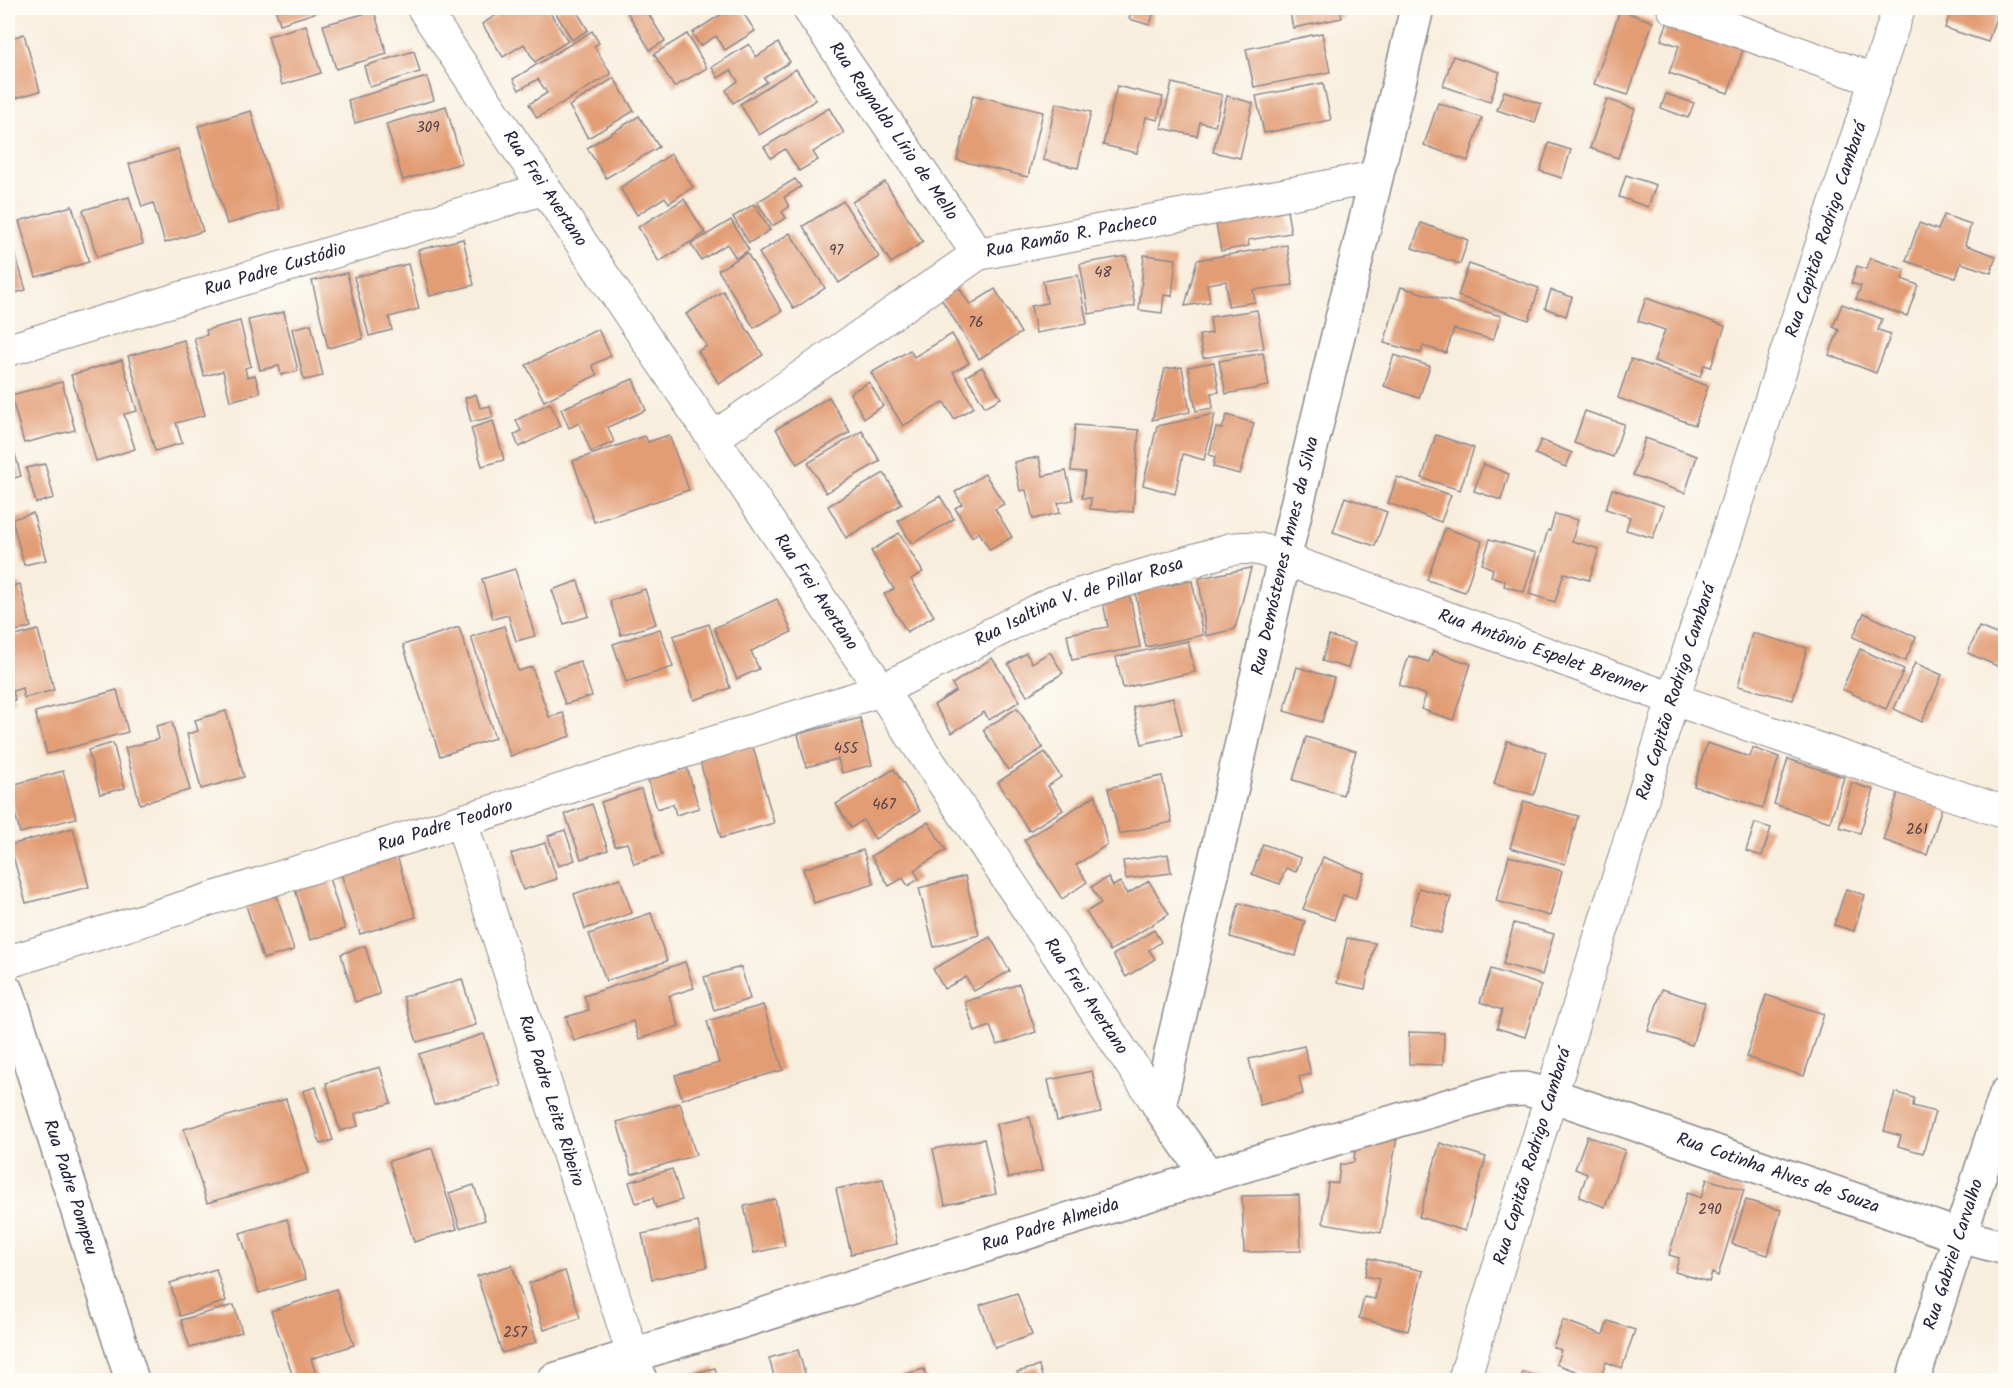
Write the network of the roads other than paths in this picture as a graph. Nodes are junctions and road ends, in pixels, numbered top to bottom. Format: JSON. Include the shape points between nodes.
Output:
{"nodes":[{"id":1,"x":423,"y":8,"type":"edge"},
{"id":2,"x":808,"y":8,"type":"edge"},
{"id":3,"x":1417,"y":8,"type":"edge"},
{"id":4,"x":1673,"y":8,"type":"edge"},
{"id":5,"x":1899,"y":8,"type":"edge"},
{"id":6,"x":1875,"y":80,"type":"junction"},
{"id":7,"x":1376,"y":177,"type":"junction"},
{"id":8,"x":543,"y":189,"type":"junction"},
{"id":9,"x":978,"y":254,"type":"junction"},
{"id":10,"x":8,"y":350,"type":"edge"},
{"id":11,"x":713,"y":438,"type":"junction"},
{"id":12,"x":1284,"y":559,"type":"junction"},
{"id":13,"x":882,"y":690,"type":"junction"},
{"id":14,"x":1673,"y":699,"type":"junction"},
{"id":15,"x":2006,"y":813,"type":"edge"},
{"id":16,"x":461,"y":821,"type":"junction"},
{"id":17,"x":8,"y":962,"type":"edge"},
{"id":18,"x":8,"y":993,"type":"edge"},
{"id":19,"x":2006,"y":1094,"type":"edge"},
{"id":20,"x":1551,"y":1095,"type":"junction"},
{"id":21,"x":1159,"y":1106,"type":"junction"},
{"id":22,"x":1208,"y":1176,"type":"junction"},
{"id":23,"x":1960,"y":1236,"type":"junction"},
{"id":24,"x":2006,"y":1248,"type":"edge"},
{"id":25,"x":637,"y":1368,"type":"edge"},
{"id":26,"x":132,"y":1380,"type":"edge"},
{"id":27,"x":554,"y":1380,"type":"edge"},
{"id":28,"x":1464,"y":1380,"type":"edge"},
{"id":29,"x":1913,"y":1380,"type":"edge"}],
"edges":[{"from":1,"to":8,"type":"street","name":"Rua Frei Avertano"},
{"from":2,"to":9,"type":"street","name":"Rua Reynaldo Lírio de Mello"},
{"from":3,"to":7,"type":"street","name":"Rua Demóstenes Annes da Silva"},
{"from":4,"to":6,"type":"street"},
{"from":5,"to":6,"type":"street","name":"Rua Capitão Rodrigo Cambará"},
{"from":6,"to":14,"type":"street","name":"Rua Capitão Rodrigo Cambará"},
{"from":7,"to":9,"type":"street","name":"Rua Ramão R. Pacheco"},
{"from":7,"to":12,"type":"street","name":"Rua Demóstenes Annes da Silva"},
{"from":8,"to":10,"type":"street","name":"Rua Padre Custódio"},
{"from":8,"to":11,"type":"street","name":"Rua Frei Avertano"},
{"from":9,"to":11,"type":"street","name":"Rua Ramão R. Pacheco"},
{"from":11,"to":13,"type":"street","name":"Rua Frei Avertano"},
{"from":12,"to":13,"type":"street","name":"Rua Isaltina V. de Pillar Rosa","via":[[1260,548],[1231,549],[1054,602]]},
{"from":12,"to":14,"type":"street","name":"Rua Antônio Espelet Brenner"},
{"from":12,"to":21,"type":"street","name":"Rua Demóstenes Annes da Silva"},
{"from":13,"to":16,"type":"street","name":"Rua Padre Teodoro"},
{"from":13,"to":21,"type":"street","name":"Rua Frei Avertano"},
{"from":14,"to":15,"type":"street","name":"Rua Antônio Espelet Brenner"},
{"from":14,"to":20,"type":"street","name":"Rua Capitão Rodrigo Cambará"},
{"from":16,"to":17,"type":"street","name":"Rua Padre Teodoro"},
{"from":16,"to":25,"type":"street","name":"Rua Padre Leite Ribeiro"},
{"from":18,"to":26,"type":"street","name":"Rua Padre Pompeu"},
{"from":19,"to":23,"type":"street","name":"Rua Gabriel Carvalho"},
{"from":20,"to":22,"type":"street","name":"Rua Padre Almeida","via":[[1525,1089],[1502,1090]]},
{"from":20,"to":23,"type":"street","name":"Rua Cotinha Alves de Souza"},
{"from":20,"to":28,"type":"street","name":"Rua Capitão Rodrigo Cambará"},
{"from":21,"to":22,"type":"street","name":"Rua Frei Avertano"},
{"from":22,"to":25,"type":"street","name":"Rua Padre Almeida"},
{"from":23,"to":24,"type":"street","name":"Rua Cotinha Alves de Souza"},
{"from":23,"to":29,"type":"street","name":"Rua Gabriel Carvalho"},
{"from":25,"to":27,"type":"street","name":"Rua Padre Almeida"}]}
